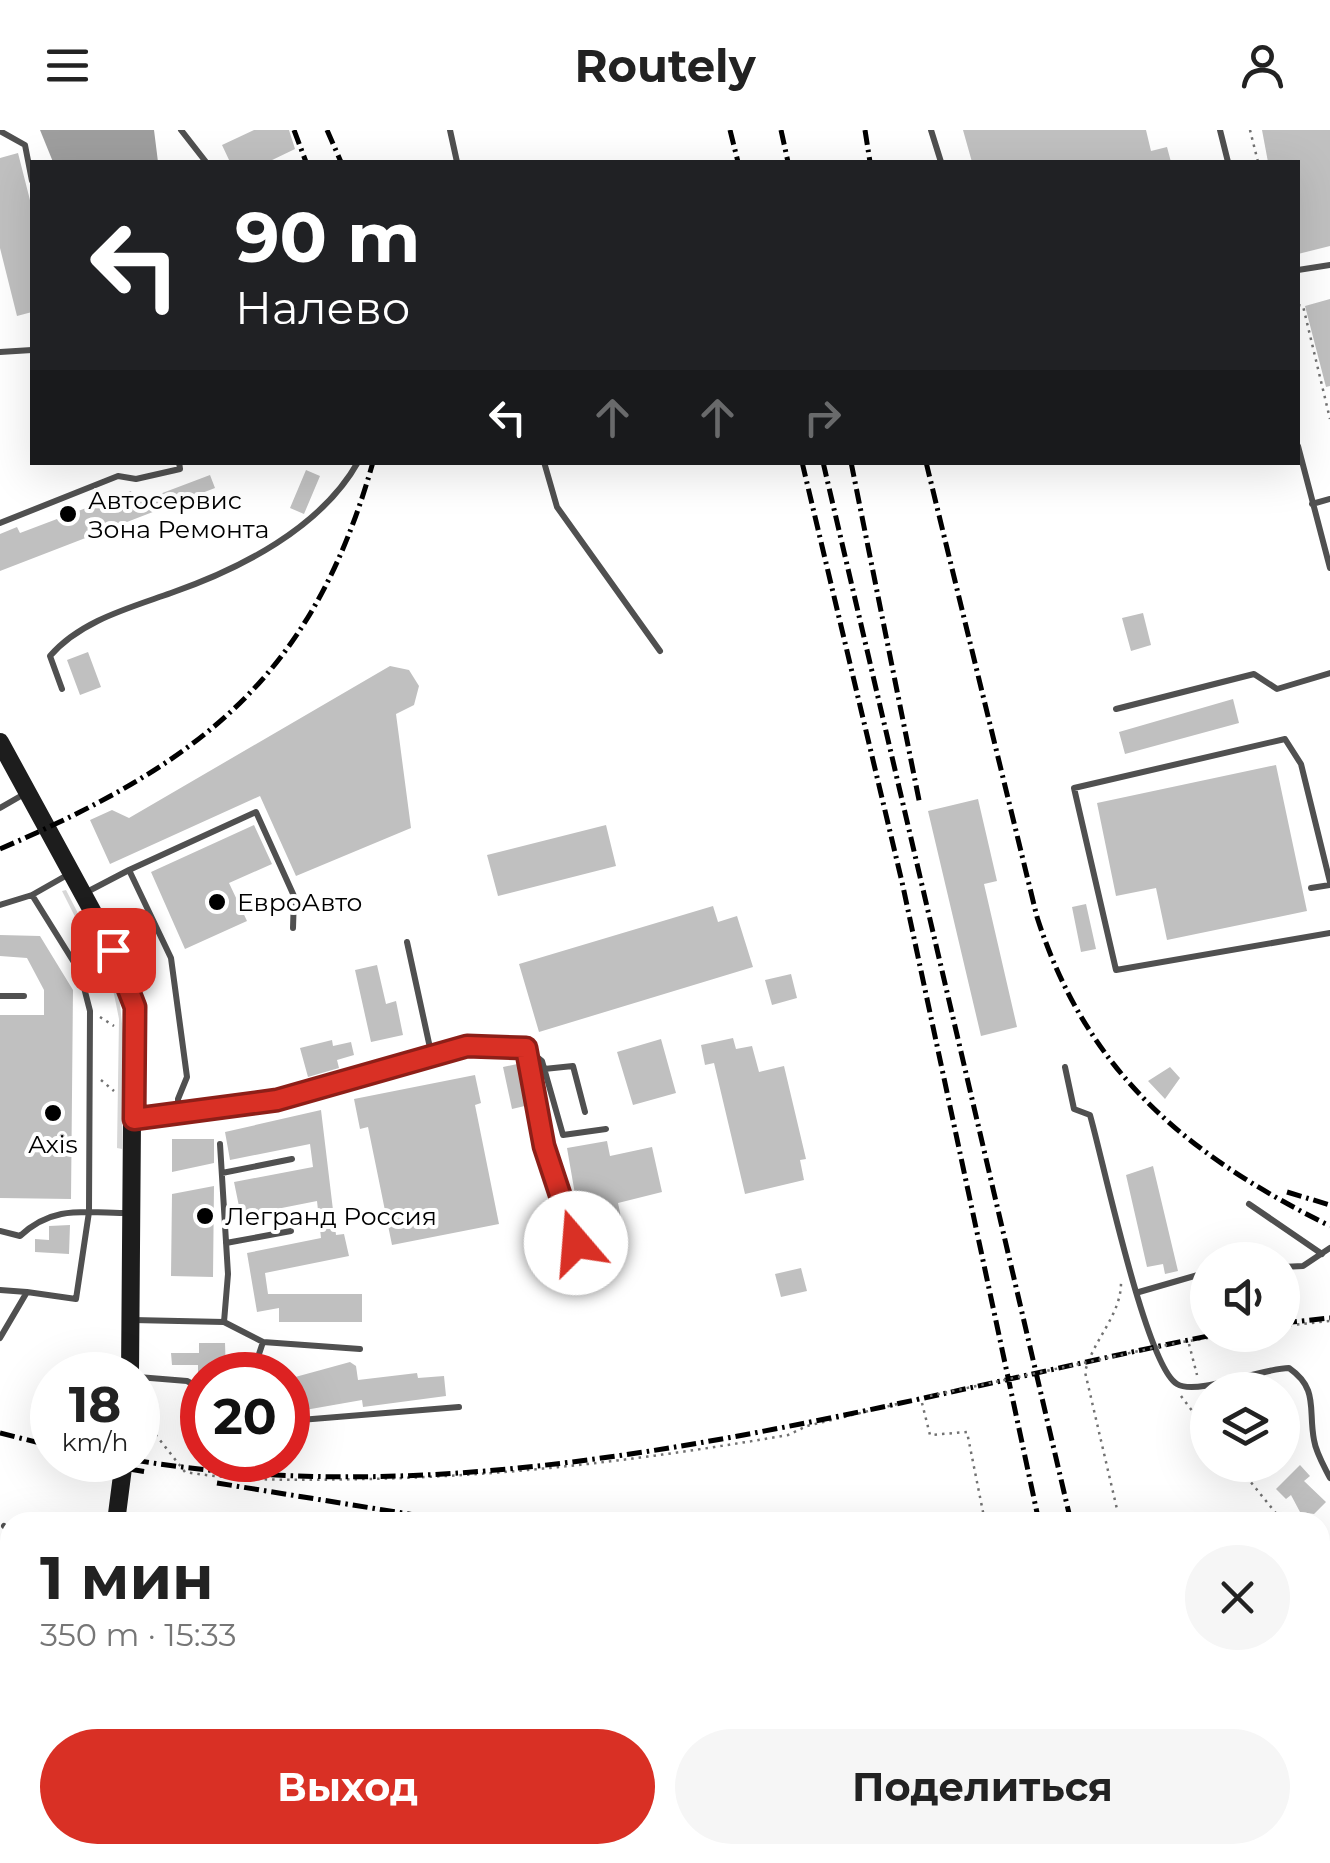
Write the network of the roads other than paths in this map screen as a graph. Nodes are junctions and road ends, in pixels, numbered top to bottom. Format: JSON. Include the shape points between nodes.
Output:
{"nodes":[{"id":1,"x":181,"y":130,"type":"edge"},
{"id":2,"x":450,"y":130,"type":"edge"},
{"id":3,"x":931,"y":130,"type":"edge"},
{"id":4,"x":1220,"y":130,"type":"edge"},
{"id":5,"x":0,"y":132,"type":"edge"},
{"id":6,"x":204,"y":160,"type":"edge"},
{"id":7,"x":457,"y":160,"type":"edge"},
{"id":8,"x":940,"y":160,"type":"edge"},
{"id":9,"x":1228,"y":160,"type":"edge"},
{"id":10,"x":30,"y":170,"type":"edge"},
{"id":11,"x":1330,"y":265,"type":"edge"},
{"id":12,"x":1300,"y":270,"type":"edge"},
{"id":13,"x":30,"y":350,"type":"edge"},
{"id":14,"x":0,"y":352,"type":"edge"},
{"id":15,"x":1300,"y":454,"type":"edge"},
{"id":16,"x":179,"y":465,"type":"edge"},
{"id":17,"x":356,"y":465,"type":"edge"},
{"id":18,"x":545,"y":465,"type":"edge"},
{"id":19,"x":1330,"y":499,"type":"edge"},
{"id":20,"x":1312,"y":504,"type":"junction"},
{"id":21,"x":0,"y":523,"type":"edge"},
{"id":22,"x":1330,"y":568,"type":"edge"},
{"id":23,"x":660,"y":651,"type":"dead end"},
{"id":24,"x":1330,"y":673,"type":"edge"},
{"id":25,"x":62,"y":689,"type":"dead end"},
{"id":26,"x":1116,"y":708,"type":"dead end"},
{"id":27,"x":0,"y":742,"type":"edge"},
{"id":28,"x":27,"y":793,"type":"junction"},
{"id":29,"x":0,"y":808,"type":"edge"},
{"id":30,"x":129,"y":870,"type":"junction"},
{"id":31,"x":70,"y":873,"type":"junction"},
{"id":32,"x":1330,"y":884,"type":"edge"},
{"id":33,"x":1311,"y":888,"type":"dead end"},
{"id":34,"x":82,"y":894,"type":"junction"},
{"id":35,"x":32,"y":895,"type":"junction"},
{"id":36,"x":0,"y":906,"type":"edge"},
{"id":37,"x":293,"y":928,"type":"dead end"},
{"id":38,"x":1330,"y":933,"type":"edge"},
{"id":39,"x":408,"y":942,"type":"dead end"},
{"id":40,"x":0,"y":996,"type":"edge"},
{"id":41,"x":24,"y":996,"type":"dead end"},
{"id":42,"x":526,"y":1048,"type":"junction"},
{"id":43,"x":432,"y":1058,"type":"junction"},
{"id":44,"x":1066,"y":1066,"type":"dead end"},
{"id":45,"x":544,"y":1069,"type":"junction"},
{"id":46,"x":586,"y":1112,"type":"dead end"},
{"id":47,"x":178,"y":1116,"type":"junction"},
{"id":48,"x":134,"y":1119,"type":"junction"},
{"id":49,"x":606,"y":1129,"type":"dead end"},
{"id":50,"x":220,"y":1144,"type":"dead end"},
{"id":51,"x":292,"y":1159,"type":"dead end"},
{"id":52,"x":222,"y":1173,"type":"junction"},
{"id":53,"x":1249,"y":1204,"type":"dead end"},
{"id":54,"x":89,"y":1212,"type":"junction"},
{"id":55,"x":133,"y":1213,"type":"junction"},
{"id":56,"x":0,"y":1231,"type":"edge"},
{"id":57,"x":291,"y":1231,"type":"dead end"},
{"id":58,"x":226,"y":1243,"type":"junction"},
{"id":59,"x":576,"y":1243,"type":"dead end"},
{"id":60,"x":1330,"y":1248,"type":"edge"},
{"id":61,"x":1322,"y":1254,"type":"junction"},
{"id":62,"x":1300,"y":1266,"type":"edge"},
{"id":63,"x":1190,"y":1277,"type":"edge"},
{"id":64,"x":0,"y":1290,"type":"edge"},
{"id":65,"x":26,"y":1292,"type":"junction"},
{"id":66,"x":1139,"y":1292,"type":"junction"},
{"id":67,"x":131,"y":1320,"type":"junction"},
{"id":68,"x":224,"y":1322,"type":"junction"},
{"id":69,"x":0,"y":1338,"type":"edge"},
{"id":70,"x":263,"y":1342,"type":"junction"},
{"id":71,"x":360,"y":1349,"type":"dead end"},
{"id":72,"x":133,"y":1352,"type":"edge"},
{"id":73,"x":260,"y":1352,"type":"edge"},
{"id":74,"x":459,"y":1407,"type":"dead end"},
{"id":75,"x":310,"y":1418,"type":"edge"},
{"id":76,"x":1330,"y":1478,"type":"edge"},
{"id":77,"x":121,"y":1482,"type":"edge"},
{"id":78,"x":117,"y":1512,"type":"edge"}],
"edges":[{"from":1,"to":6,"type":"lane"},
{"from":2,"to":7,"type":"lane"},
{"from":3,"to":8,"type":"lane"},
{"from":4,"to":9,"type":"lane"},
{"from":5,"to":10,"type":"lane","via":[[26,145]]},
{"from":11,"to":12,"type":"lane"},
{"from":13,"to":14,"type":"lane"},
{"from":15,"to":20,"type":"lane"},
{"from":16,"to":21,"type":"lane","via":[[136,479],[118,476]]},
{"from":17,"to":25,"type":"lane","via":[[328,502],[252,559],[64,640],[50,656]]},
{"from":18,"to":23,"type":"lane","via":[[556,507]]},
{"from":19,"to":20,"type":"lane"},
{"from":20,"to":22,"type":"lane"},
{"from":24,"to":26,"type":"lane","via":[[1277,689],[1254,674]]},
{"from":27,"to":28,"type":"street"},
{"from":28,"to":29,"type":"lane"},
{"from":28,"to":31,"type":"street"},
{"from":30,"to":34,"type":"lane"},
{"from":30,"to":37,"type":"lane","via":[[256,812],[294,896]]},
{"from":30,"to":47,"type":"lane","via":[[171,958],[187,1077]]},
{"from":31,"to":34,"type":"street"},
{"from":31,"to":35,"type":"lane"},
{"from":32,"to":33,"type":"lane"},
{"from":32,"to":38,"type":"lane","via":[[1302,764],[1286,739],[1074,788],[1116,970]]},
{"from":34,"to":48,"type":"street","via":[[133,995]]},
{"from":35,"to":36,"type":"lane"},
{"from":35,"to":54,"type":"lane","via":[[80,972],[90,1011]]},
{"from":39,"to":43,"type":"lane"},
{"from":40,"to":41,"type":"lane"},
{"from":42,"to":43,"type":"lane","via":[[467,1046]]},
{"from":42,"to":45,"type":"lane"},
{"from":42,"to":59,"type":"lane","via":[[544,1146]]},
{"from":43,"to":47,"type":"lane","via":[[277,1100]]},
{"from":44,"to":66,"type":"lane","via":[[1074,1109],[1090,1115]]},
{"from":45,"to":46,"type":"lane","via":[[573,1066]]},
{"from":45,"to":49,"type":"lane","via":[[563,1135]]},
{"from":47,"to":48,"type":"lane"},
{"from":48,"to":55,"type":"street"},
{"from":50,"to":52,"type":"lane"},
{"from":51,"to":52,"type":"lane"},
{"from":52,"to":58,"type":"lane"},
{"from":53,"to":61,"type":"lane"},
{"from":54,"to":55,"type":"lane"},
{"from":54,"to":56,"type":"lane","via":[[40,1216],[20,1236]]},
{"from":54,"to":65,"type":"lane","via":[[76,1299]]},
{"from":55,"to":67,"type":"street"},
{"from":57,"to":58,"type":"lane"},
{"from":58,"to":68,"type":"lane"},
{"from":60,"to":61,"type":"lane"},
{"from":61,"to":62,"type":"lane"},
{"from":63,"to":66,"type":"lane"},
{"from":64,"to":65,"type":"lane"},
{"from":65,"to":69,"type":"lane"},
{"from":66,"to":76,"type":"lane","via":[[1146,1334],[1178,1385],[1195,1388],[1289,1368],[1304,1378],[1314,1399],[1314,1440]]},
{"from":67,"to":68,"type":"lane"},
{"from":67,"to":72,"type":"street"},
{"from":68,"to":70,"type":"lane"},
{"from":70,"to":71,"type":"lane"},
{"from":70,"to":73,"type":"lane"},
{"from":74,"to":75,"type":"lane"},
{"from":77,"to":78,"type":"street"}]}
